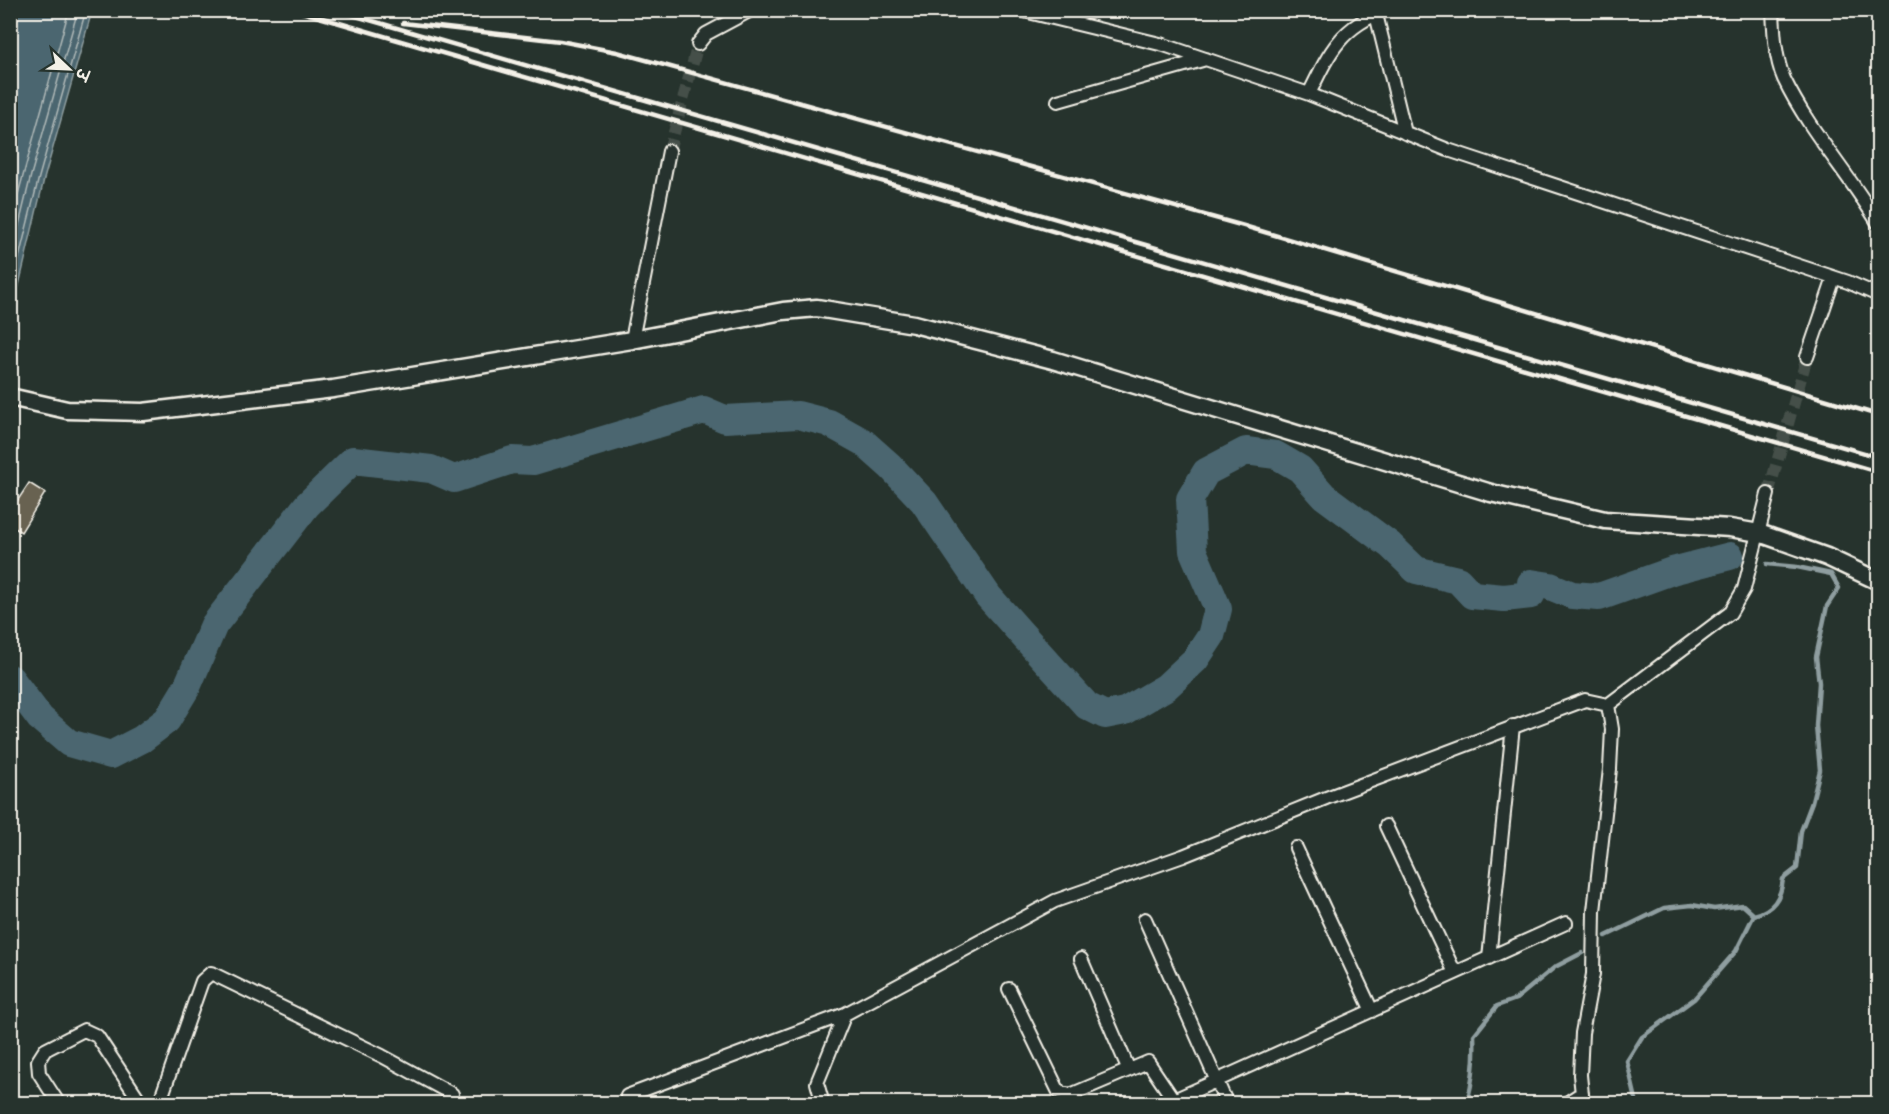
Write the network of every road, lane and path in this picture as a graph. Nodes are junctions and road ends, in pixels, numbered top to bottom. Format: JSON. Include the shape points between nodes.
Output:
{"nodes":[{"id":1,"x":751,"y":10,"type":"edge"},
{"id":2,"x":1020,"y":10,"type":"edge"},
{"id":3,"x":1773,"y":10,"type":"edge"},
{"id":4,"x":1379,"y":12,"type":"edge"},
{"id":5,"x":698,"y":44,"type":"tunnel mouth"},
{"id":6,"x":1206,"y":59,"type":"junction"},
{"id":7,"x":1309,"y":94,"type":"junction"},
{"id":8,"x":1058,"y":101,"type":"dead end"},
{"id":9,"x":1405,"y":133,"type":"junction"},
{"id":10,"x":669,"y":151,"type":"tunnel mouth"},
{"id":11,"x":1878,"y":223,"type":"edge"},
{"id":12,"x":1834,"y":278,"type":"junction"},
{"id":13,"x":1878,"y":295,"type":"edge"},
{"id":14,"x":632,"y":340,"type":"junction"},
{"id":15,"x":1807,"y":357,"type":"tunnel mouth"},
{"id":16,"x":10,"y":397,"type":"edge"},
{"id":17,"x":1768,"y":494,"type":"tunnel mouth"},
{"id":18,"x":1759,"y":533,"type":"junction"},
{"id":19,"x":1878,"y":581,"type":"edge"},
{"id":20,"x":1608,"y":705,"type":"junction"},
{"id":21,"x":1513,"y":726,"type":"junction"},
{"id":22,"x":1386,"y":826,"type":"dead end"},
{"id":23,"x":1296,"y":848,"type":"dead end"},
{"id":24,"x":1145,"y":919,"type":"dead end"},
{"id":25,"x":1566,"y":923,"type":"dead end"},
{"id":26,"x":1489,"y":958,"type":"junction"},
{"id":27,"x":1081,"y":959,"type":"dead end"},
{"id":28,"x":1455,"y":973,"type":"junction"},
{"id":29,"x":1009,"y":989,"type":"dead end"},
{"id":30,"x":1372,"y":1011,"type":"junction"},
{"id":31,"x":845,"y":1014,"type":"junction"},
{"id":32,"x":1128,"y":1070,"type":"junction"},
{"id":33,"x":1217,"y":1082,"type":"junction"},
{"id":34,"x":452,"y":1094,"type":"dead end"},
{"id":35,"x":627,"y":1096,"type":"dead end"},
{"id":36,"x":1583,"y":1098,"type":"edge"},
{"id":37,"x":59,"y":1104,"type":"edge"},
{"id":38,"x":142,"y":1104,"type":"edge"},
{"id":39,"x":159,"y":1104,"type":"edge"},
{"id":40,"x":823,"y":1104,"type":"edge"},
{"id":41,"x":1227,"y":1104,"type":"edge"},
{"id":42,"x":1565,"y":1104,"type":"edge"}],
"edges":[{"from":1,"to":5,"type":"street","via":[[706,34]]},
{"from":2,"to":6,"type":"street"},
{"from":3,"to":11,"type":"street","via":[[1774,43],[1784,77]]},
{"from":4,"to":7,"type":"street","via":[[1343,34]]},
{"from":4,"to":9,"type":"street"},
{"from":6,"to":7,"type":"street"},
{"from":6,"to":8,"type":"street"},
{"from":7,"to":9,"type":"street"},
{"from":9,"to":12,"type":"street","via":[[1641,216]]},
{"from":10,"to":14,"type":"street"},
{"from":12,"to":13,"type":"street"},
{"from":12,"to":15,"type":"street"},
{"from":14,"to":16,"type":"street","via":[[333,389],[143,412],[68,411]]},
{"from":14,"to":18,"type":"street","via":[[817,308],[904,323],[1053,360],[1502,495],[1605,520]]},
{"from":17,"to":18,"type":"street"},
{"from":18,"to":19,"type":"street","via":[[1827,557]]},
{"from":18,"to":20,"type":"street","via":[[1744,589],[1730,613]]},
{"from":20,"to":21,"type":"street","via":[[1586,700]]},
{"from":20,"to":36,"type":"street","via":[[1612,729],[1610,769],[1594,911],[1593,974],[1582,1033]]},
{"from":21,"to":26,"type":"street"},
{"from":21,"to":31,"type":"street","via":[[1183,856],[1055,901]]},
{"from":22,"to":28,"type":"street"},
{"from":23,"to":30,"type":"street"},
{"from":24,"to":33,"type":"street"},
{"from":25,"to":26,"type":"street"},
{"from":26,"to":28,"type":"street"},
{"from":27,"to":32,"type":"street"},
{"from":28,"to":30,"type":"street"},
{"from":29,"to":32,"type":"street","via":[[1059,1092],[1070,1095]]},
{"from":30,"to":33,"type":"street"},
{"from":31,"to":35,"type":"street"},
{"from":31,"to":40,"type":"street","via":[[817,1083]]},
{"from":32,"to":33,"type":"street","via":[[1150,1064],[1176,1099]]},
{"from":33,"to":41,"type":"street"},
{"from":34,"to":39,"type":"street","via":[[388,1058],[211,973],[202,981]]},
{"from":36,"to":42,"type":"street"},
{"from":37,"to":38,"type":"street","via":[[39,1073],[38,1061],[45,1050],[84,1030],[98,1036]]}]}
